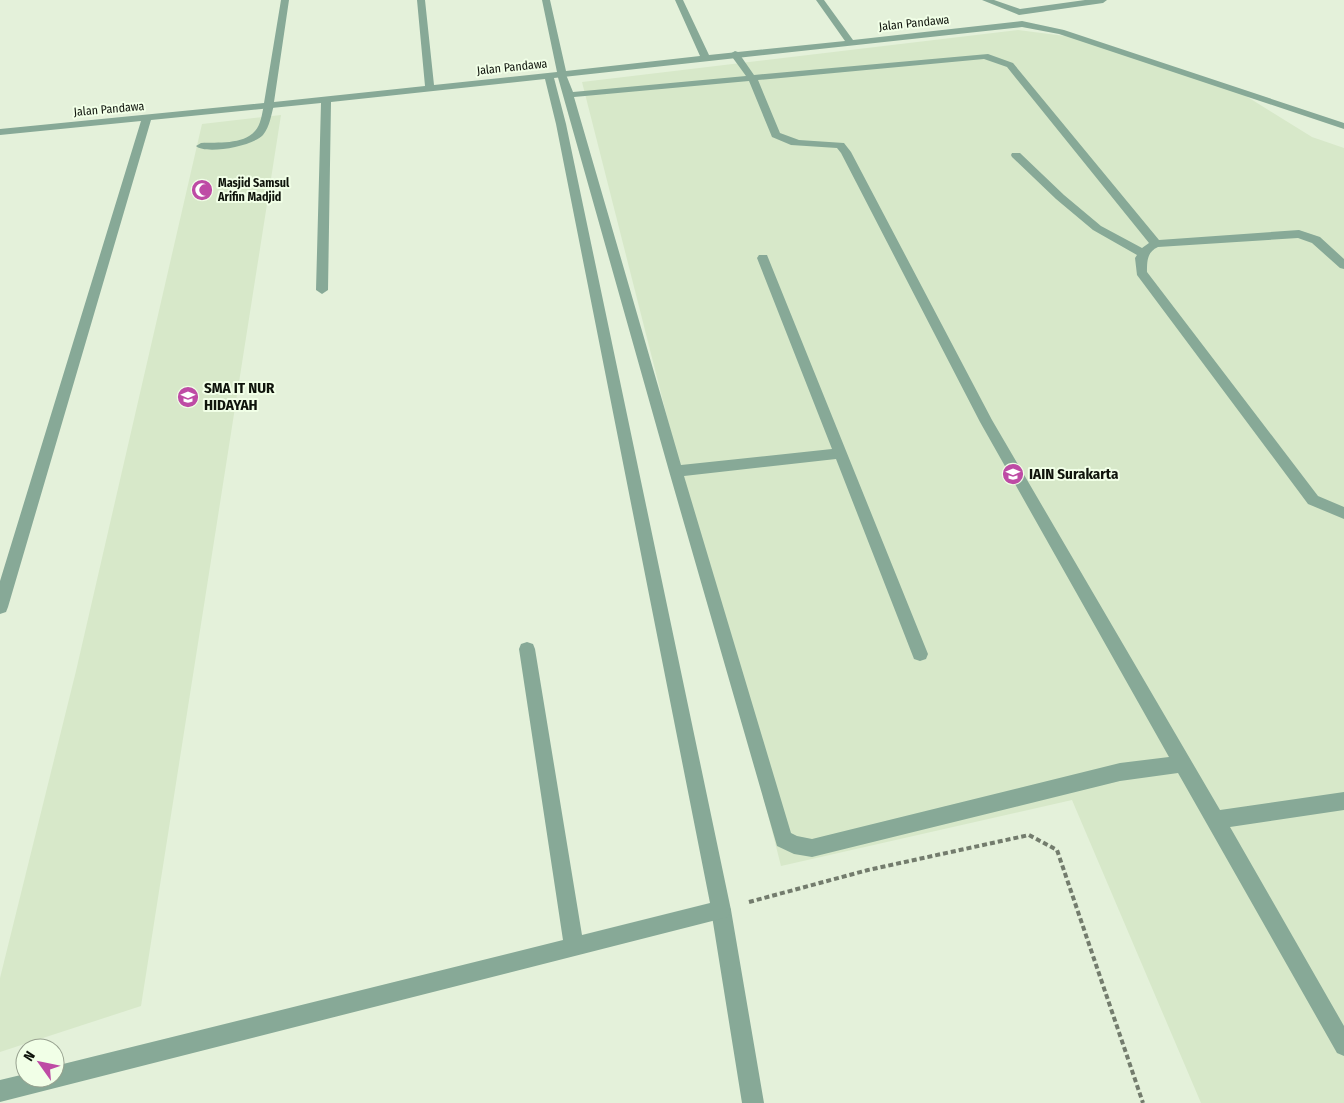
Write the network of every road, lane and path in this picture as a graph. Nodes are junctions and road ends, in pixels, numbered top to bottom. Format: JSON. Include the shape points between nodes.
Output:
{"nodes":[{"id":1,"x":285,"y":0,"type":"edge"},
{"id":2,"x":421,"y":0,"type":"edge"},
{"id":3,"x":546,"y":0,"type":"edge"},
{"id":4,"x":679,"y":0,"type":"edge"},
{"id":5,"x":820,"y":0,"type":"edge"},
{"id":6,"x":986,"y":0,"type":"edge"},
{"id":7,"x":1103,"y":0,"type":"edge"},
{"id":8,"x":1019,"y":12,"type":"junction"},
{"id":9,"x":1026,"y":24,"type":"junction"},
{"id":10,"x":850,"y":42,"type":"junction"},
{"id":11,"x":735,"y":54,"type":"junction"},
{"id":12,"x":705,"y":58,"type":"junction"},
{"id":13,"x":555,"y":75,"type":"junction"},
{"id":14,"x":752,"y":78,"type":"junction"},
{"id":15,"x":430,"y":88,"type":"junction"},
{"id":16,"x":570,"y":95,"type":"junction"},
{"id":17,"x":326,"y":100,"type":"junction"},
{"id":18,"x":269,"y":106,"type":"junction"},
{"id":19,"x":147,"y":118,"type":"junction"},
{"id":20,"x":1344,"y":126,"type":"edge"},
{"id":21,"x":0,"y":132,"type":"edge"},
{"id":22,"x":201,"y":146,"type":"dead end"},
{"id":23,"x":1016,"y":155,"type":"dead end"},
{"id":24,"x":1156,"y":244,"type":"junction"},
{"id":25,"x":1143,"y":253,"type":"junction"},
{"id":26,"x":763,"y":258,"type":"dead end"},
{"id":27,"x":1344,"y":265,"type":"edge"},
{"id":28,"x":322,"y":290,"type":"dead end"},
{"id":29,"x":840,"y":453,"type":"junction"},
{"id":30,"x":676,"y":471,"type":"junction"},
{"id":31,"x":1344,"y":513,"type":"edge"},
{"id":32,"x":0,"y":607,"type":"edge"},
{"id":33,"x":528,"y":649,"type":"dead end"},
{"id":34,"x":920,"y":654,"type":"dead end"},
{"id":35,"x":1182,"y":764,"type":"junction"},
{"id":36,"x":1344,"y":801,"type":"edge"},
{"id":37,"x":1216,"y":820,"type":"junction"},
{"id":38,"x":721,"y":910,"type":"junction"},
{"id":39,"x":574,"y":947,"type":"junction"},
{"id":40,"x":1344,"y":1046,"type":"edge"},
{"id":41,"x":65,"y":1075,"type":"edge"},
{"id":42,"x":15,"y":1087,"type":"edge"},
{"id":43,"x":0,"y":1091,"type":"edge"},
{"id":44,"x":752,"y":1103,"type":"edge"},
{"id":45,"x":1143,"y":1103,"type":"edge"}],
"edges":[{"from":1,"to":18,"type":"street"},
{"from":2,"to":15,"type":"street"},
{"from":3,"to":13,"type":"street"},
{"from":4,"to":12,"type":"street"},
{"from":5,"to":10,"type":"street"},
{"from":6,"to":8,"type":"street"},
{"from":7,"to":8,"type":"street"},
{"from":8,"to":9,"type":"street"},
{"from":9,"to":10,"type":"street","name":"Jalan Pandawa"},
{"from":9,"to":20,"type":"street","name":"Jalan Pandawa","via":[[1061,32]]},
{"from":10,"to":11,"type":"street","name":"Jalan Pandawa"},
{"from":11,"to":12,"type":"street","name":"Jalan Pandawa"},
{"from":11,"to":14,"type":"street"},
{"from":12,"to":13,"type":"street","name":"Jalan Pandawa"},
{"from":13,"to":15,"type":"street","name":"Jalan Pandawa"},
{"from":13,"to":16,"type":"street"},
{"from":13,"to":38,"type":"street","via":[[563,133]]},
{"from":14,"to":16,"type":"street"},
{"from":14,"to":24,"type":"street","via":[[981,55],[1001,60],[1010,65]]},
{"from":14,"to":35,"type":"street","via":[[776,135],[794,144],[840,144],[846,152],[987,422]]},
{"from":15,"to":17,"type":"street","name":"Jalan Pandawa"},
{"from":16,"to":30,"type":"street"},
{"from":17,"to":18,"type":"street","name":"Jalan Pandawa"},
{"from":17,"to":28,"type":"street"},
{"from":18,"to":19,"type":"street","name":"Jalan Pandawa"},
{"from":18,"to":22,"type":"street","via":[[259,134],[252,139]]},
{"from":19,"to":21,"type":"street","name":"Jalan Pandawa"},
{"from":19,"to":32,"type":"street"},
{"from":23,"to":25,"type":"street","via":[[1097,228]]},
{"from":24,"to":25,"type":"street"},
{"from":24,"to":27,"type":"street","via":[[1300,234],[1316,240]]},
{"from":25,"to":31,"type":"street","via":[[1141,272],[1313,500]]},
{"from":26,"to":29,"type":"street"},
{"from":29,"to":30,"type":"street"},
{"from":29,"to":34,"type":"street"},
{"from":30,"to":35,"type":"street","via":[[784,839],[788,843],[812,848],[1120,772]]},
{"from":33,"to":39,"type":"street"},
{"from":35,"to":37,"type":"street"},
{"from":36,"to":37,"type":"street"},
{"from":37,"to":40,"type":"street"},
{"from":38,"to":39,"type":"street"},
{"from":38,"to":44,"type":"street"},
{"from":38,"to":45,"type":"path","via":[[868,870],[1028,835],[1057,850]]},
{"from":39,"to":41,"type":"street"},
{"from":42,"to":43,"type":"street"}]}
